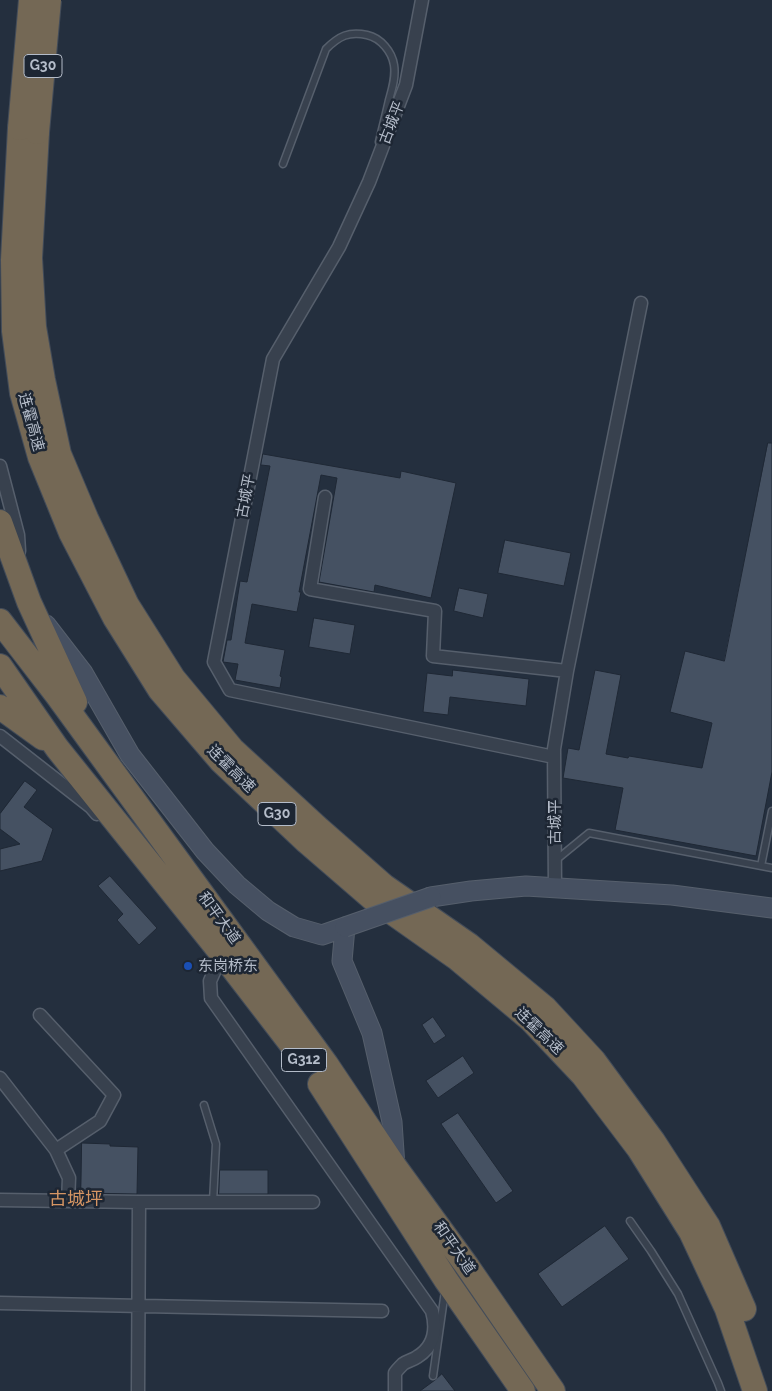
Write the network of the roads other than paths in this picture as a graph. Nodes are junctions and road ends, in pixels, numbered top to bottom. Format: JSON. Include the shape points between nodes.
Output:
{"nodes":[{"id":1,"x":31,"y":0,"type":"edge"},
{"id":2,"x":49,"y":0,"type":"edge"},
{"id":3,"x":422,"y":0,"type":"edge"},
{"id":4,"x":29,"y":130,"type":"junction"},
{"id":5,"x":283,"y":164,"type":"dead end"},
{"id":6,"x":369,"y":182,"type":"junction"},
{"id":7,"x":641,"y":303,"type":"dead end"},
{"id":8,"x":0,"y":466,"type":"edge"},
{"id":9,"x":325,"y":497,"type":"dead end"},
{"id":10,"x":0,"y":522,"type":"edge"},
{"id":11,"x":22,"y":578,"type":"junction"},
{"id":12,"x":29,"y":602,"type":"junction"},
{"id":13,"x":0,"y":621,"type":"edge"},
{"id":14,"x":0,"y":666,"type":"edge"},
{"id":15,"x":567,"y":671,"type":"junction"},
{"id":16,"x":0,"y":707,"type":"edge"},
{"id":17,"x":0,"y":736,"type":"edge"},
{"id":18,"x":57,"y":748,"type":"junction"},
{"id":19,"x":99,"y":753,"type":"junction"},
{"id":20,"x":554,"y":757,"type":"junction"},
{"id":21,"x":772,"y":811,"type":"edge"},
{"id":22,"x":555,"y":861,"type":"junction"},
{"id":23,"x":761,"y":866,"type":"junction"},
{"id":24,"x":772,"y":868,"type":"edge"},
{"id":25,"x":555,"y":888,"type":"junction"},
{"id":26,"x":772,"y":908,"type":"edge"},
{"id":27,"x":345,"y":927,"type":"junction"},
{"id":28,"x":222,"y":954,"type":"junction"},
{"id":29,"x":40,"y":1015,"type":"dead end"},
{"id":30,"x":0,"y":1078,"type":"edge"},
{"id":31,"x":204,"y":1105,"type":"dead end"},
{"id":32,"x":56,"y":1150,"type":"junction"},
{"id":33,"x":395,"y":1167,"type":"junction"},
{"id":34,"x":0,"y":1200,"type":"edge"},
{"id":35,"x":68,"y":1201,"type":"junction"},
{"id":36,"x":139,"y":1202,"type":"junction"},
{"id":37,"x":213,"y":1202,"type":"junction"},
{"id":38,"x":313,"y":1202,"type":"dead end"},
{"id":39,"x":630,"y":1221,"type":"dead end"},
{"id":40,"x":446,"y":1280,"type":"junction"},
{"id":41,"x":0,"y":1303,"type":"edge"},
{"id":42,"x":138,"y":1306,"type":"junction"},
{"id":43,"x":382,"y":1312,"type":"dead end"},
{"id":44,"x":434,"y":1376,"type":"dead end"},
{"id":45,"x":138,"y":1391,"type":"edge"},
{"id":46,"x":395,"y":1391,"type":"edge"},
{"id":47,"x":523,"y":1391,"type":"edge"},
{"id":48,"x":552,"y":1391,"type":"edge"},
{"id":49,"x":721,"y":1391,"type":"edge"},
{"id":50,"x":755,"y":1391,"type":"edge"},
{"id":51,"x":772,"y":1391,"type":"edge"}],
"edges":[{"from":1,"to":4,"type":"highway","name":"连霍高速","number":"G30","bridge":true},
{"from":2,"to":4,"type":"highway","name":"连霍高速","number":"G30","bridge":true},
{"from":3,"to":6,"type":"street","name":"古城平","via":[[406,86]]},
{"from":4,"to":50,"type":"highway","name":"连霍高速","number":"G30","via":[[13,260],[14,331],[22,393],[40,457],[64,516],[115,618],[160,690],[221,761],[373,899],[458,959],[532,1020],[583,1075],[639,1149],[691,1232],[727,1309]]},
{"from":4,"to":51,"type":"highway","name":"连霍高速","number":"G30","via":[[30,258],[34,327],[43,380],[59,454],[127,605],[174,678],[232,749],[384,886],[469,945],[545,1008],[594,1061],[653,1141],[708,1226],[744,1309]]},
{"from":5,"to":6,"type":"lane","via":[[326,49],[346,34],[359,33],[382,43],[394,65],[394,77]]},
{"from":6,"to":20,"type":"street","name":"古城平","via":[[339,248],[272,359],[214,662],[230,690]]},
{"from":7,"to":15,"type":"street","name":"古城平"},
{"from":8,"to":11,"type":"street","via":[[18,535]]},
{"from":9,"to":15,"type":"street","via":[[310,589],[435,611],[433,656]]},
{"from":10,"to":11,"type":"highway"},
{"from":11,"to":12,"type":"highway"},
{"from":12,"to":19,"type":"highway"},
{"from":12,"to":27,"type":"main road","via":[[83,673],[130,755],[237,885],[294,927],[322,935]]},
{"from":13,"to":19,"type":"highway","name":"和平大道"},
{"from":14,"to":18,"type":"highway","name":"和平大道"},
{"from":15,"to":20,"type":"street","name":"古城平"},
{"from":16,"to":18,"type":"highway"},
{"from":17,"to":28,"type":"street","via":[[92,807],[194,937]]},
{"from":18,"to":28,"type":"highway","name":"和平大道","number":"G312"},
{"from":19,"to":33,"type":"highway","name":"和平大道","number":"G312","via":[[326,1064]]},
{"from":20,"to":22,"type":"street","name":"古城平"},
{"from":21,"to":23,"type":"lane"},
{"from":22,"to":23,"type":"lane","via":[[590,833]]},
{"from":22,"to":25,"type":"street","name":"古城平"},
{"from":23,"to":24,"type":"lane"},
{"from":25,"to":26,"type":"main road","via":[[672,895]]},
{"from":25,"to":27,"type":"main road","bridge":true,"via":[[526,886],[431,897]]},
{"from":27,"to":33,"type":"main road","via":[[342,961],[372,1033],[392,1122]]},
{"from":28,"to":40,"type":"highway","name":"和平大道","number":"G312","via":[[309,1066]]},
{"from":28,"to":46,"type":"street","via":[[210,981],[212,998],[432,1311],[435,1326],[431,1342],[418,1357],[395,1373]]},
{"from":29,"to":32,"type":"street","via":[[114,1095],[100,1121]]},
{"from":30,"to":32,"type":"street"},
{"from":31,"to":37,"type":"lane","via":[[216,1144]]},
{"from":32,"to":35,"type":"street","via":[[69,1178]]},
{"from":33,"to":48,"type":"highway","name":"和平大道","number":"G312"},
{"from":34,"to":35,"type":"street"},
{"from":35,"to":36,"type":"street"},
{"from":36,"to":37,"type":"street"},
{"from":36,"to":42,"type":"street"},
{"from":37,"to":38,"type":"street"},
{"from":39,"to":49,"type":"lane","via":[[678,1294]]},
{"from":40,"to":44,"type":"lane"},
{"from":40,"to":47,"type":"highway","name":"和平大道","number":"G312"},
{"from":41,"to":42,"type":"street"},
{"from":42,"to":43,"type":"street"},
{"from":42,"to":45,"type":"street"}]}
